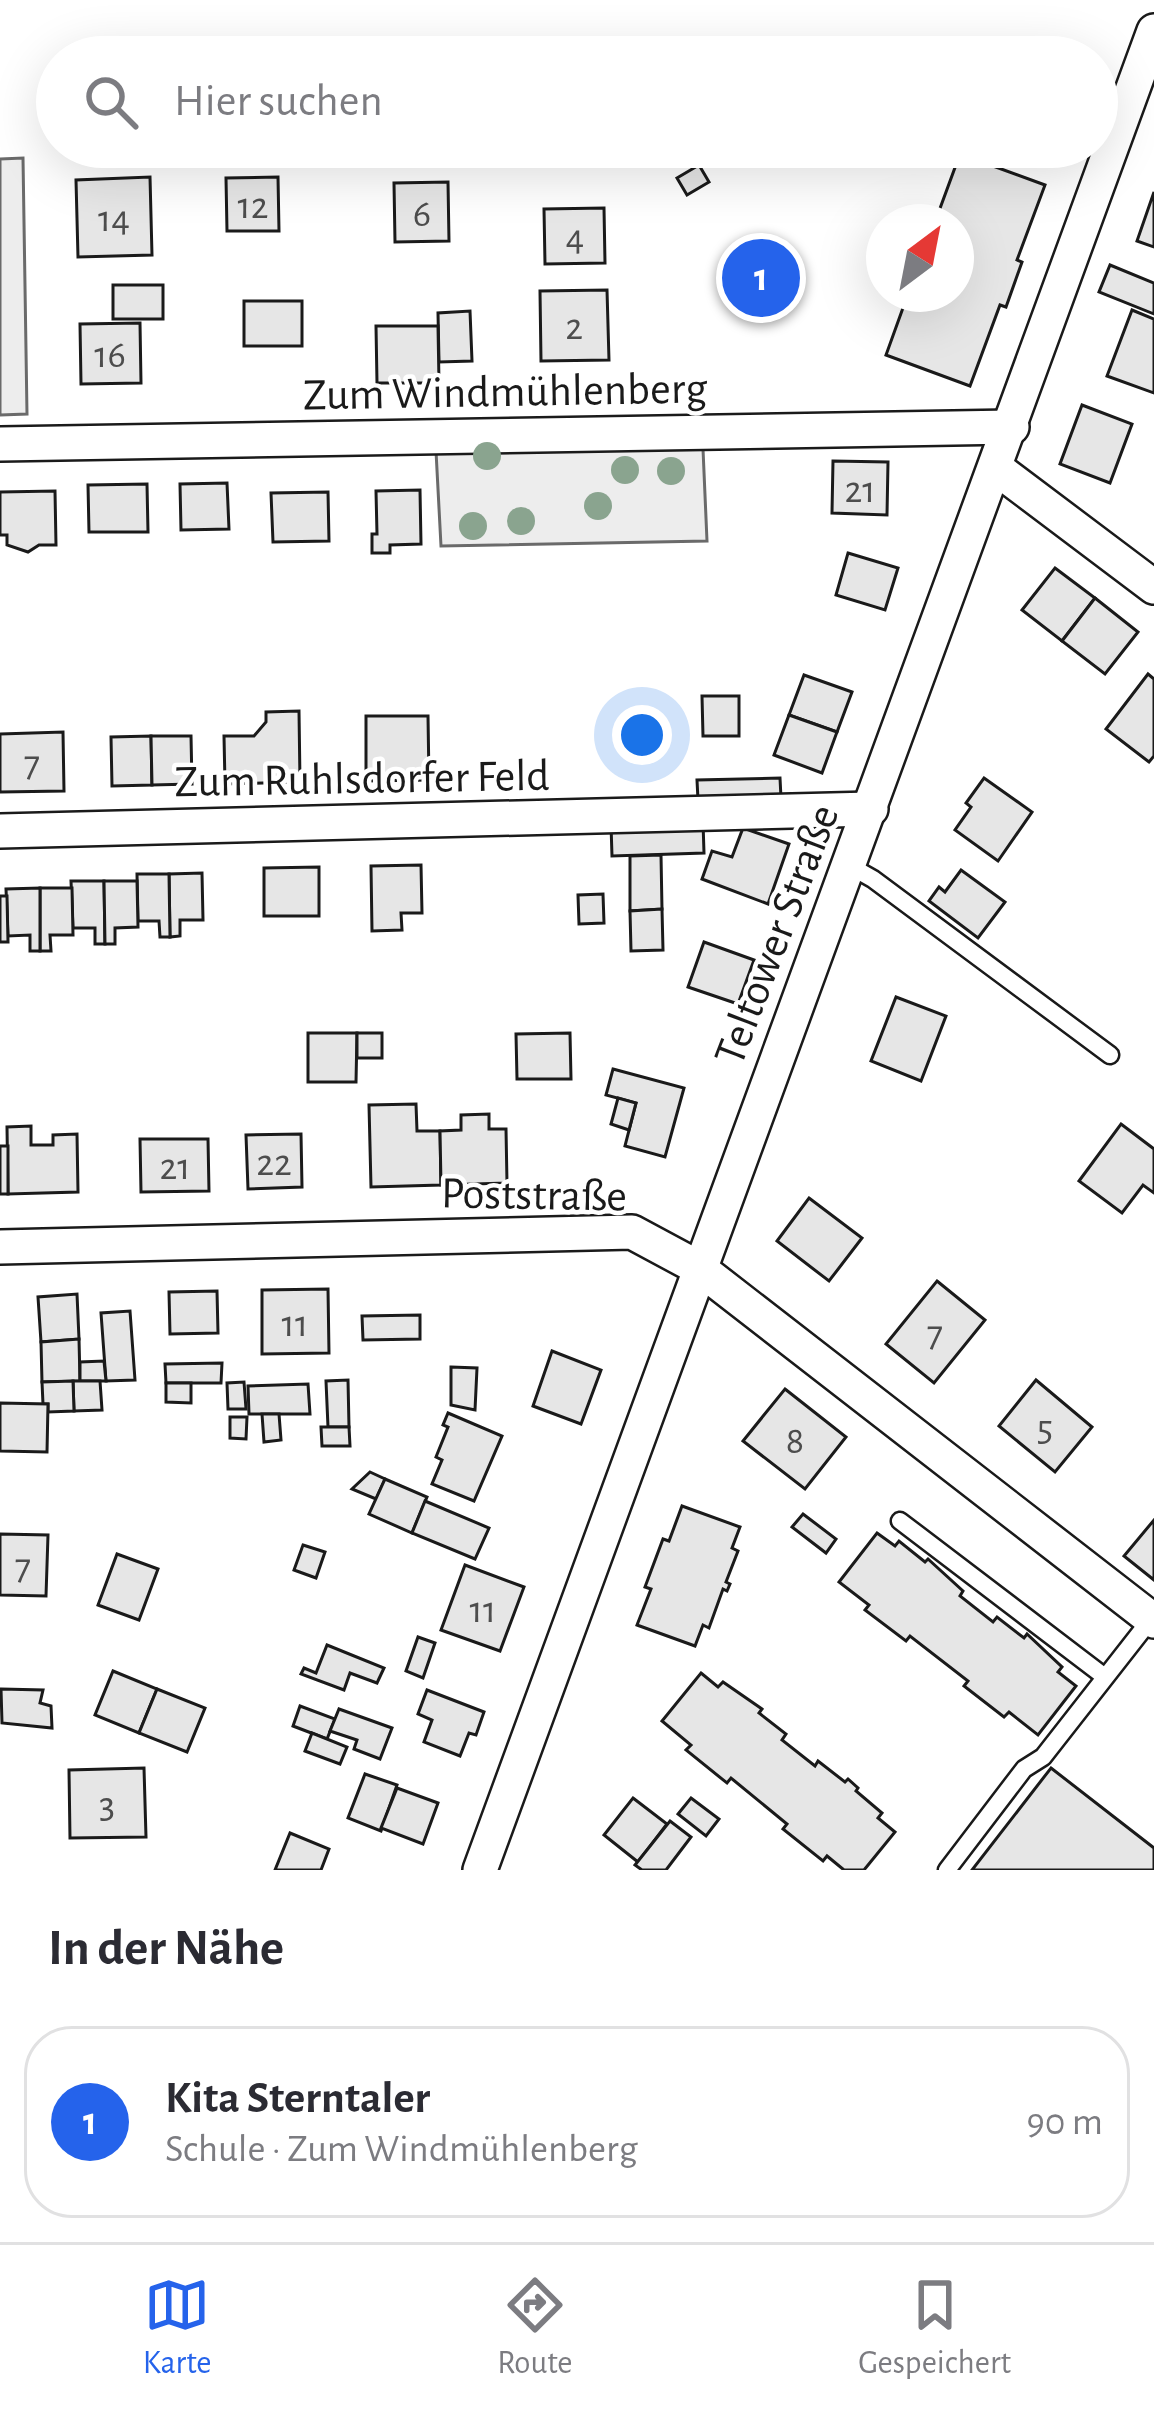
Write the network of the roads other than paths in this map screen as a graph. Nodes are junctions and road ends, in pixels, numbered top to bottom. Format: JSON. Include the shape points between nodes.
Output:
{"nodes":[{"id":1,"x":1153,"y":39,"type":"edge"},
{"id":2,"x":1118,"y":135,"type":"edge"},
{"id":3,"x":1106,"y":168,"type":"edge"},
{"id":4,"x":1012,"y":427,"type":"junction"},
{"id":5,"x":0,"y":444,"type":"edge"},
{"id":6,"x":996,"y":468,"type":"junction"},
{"id":7,"x":1154,"y":587,"type":"edge"},
{"id":8,"x":871,"y":809,"type":"junction"},
{"id":9,"x":0,"y":831,"type":"edge"},
{"id":10,"x":850,"y":866,"type":"junction"},
{"id":11,"x":1111,"y":1055,"type":"dead end"},
{"id":12,"x":0,"y":1246,"type":"edge"},
{"id":13,"x":699,"y":1268,"type":"junction"},
{"id":14,"x":900,"y":1521,"type":"dead end"},
{"id":15,"x":1152,"y":1620,"type":"edge"},
{"id":16,"x":1106,"y":1677,"type":"junction"},
{"id":17,"x":480,"y":1870,"type":"edge"},
{"id":18,"x":947,"y":1870,"type":"edge"}],
"edges":[{"from":1,"to":2,"type":"street","name":"Teltower Straße"},
{"from":3,"to":4,"type":"street","name":"Teltower Straße"},
{"from":4,"to":5,"type":"street","name":"Zum Windmühlenberg"},
{"from":4,"to":6,"type":"street","name":"Teltower Straße"},
{"from":6,"to":7,"type":"street"},
{"from":6,"to":8,"type":"street","name":"Teltower Straße"},
{"from":8,"to":9,"type":"street","name":"Zum Ruhlsdorfer Feld"},
{"from":8,"to":10,"type":"street","name":"Teltower Straße"},
{"from":10,"to":11,"type":"lane"},
{"from":10,"to":13,"type":"street","name":"Teltower Straße"},
{"from":12,"to":13,"type":"street","name":"Poststraße","via":[[632,1232]]},
{"from":13,"to":15,"type":"street","name":"Poststraße"},
{"from":13,"to":17,"type":"street","name":"Teltower Straße"},
{"from":14,"to":16,"type":"lane"},
{"from":15,"to":16,"type":"lane"},
{"from":16,"to":18,"type":"lane"}]}
